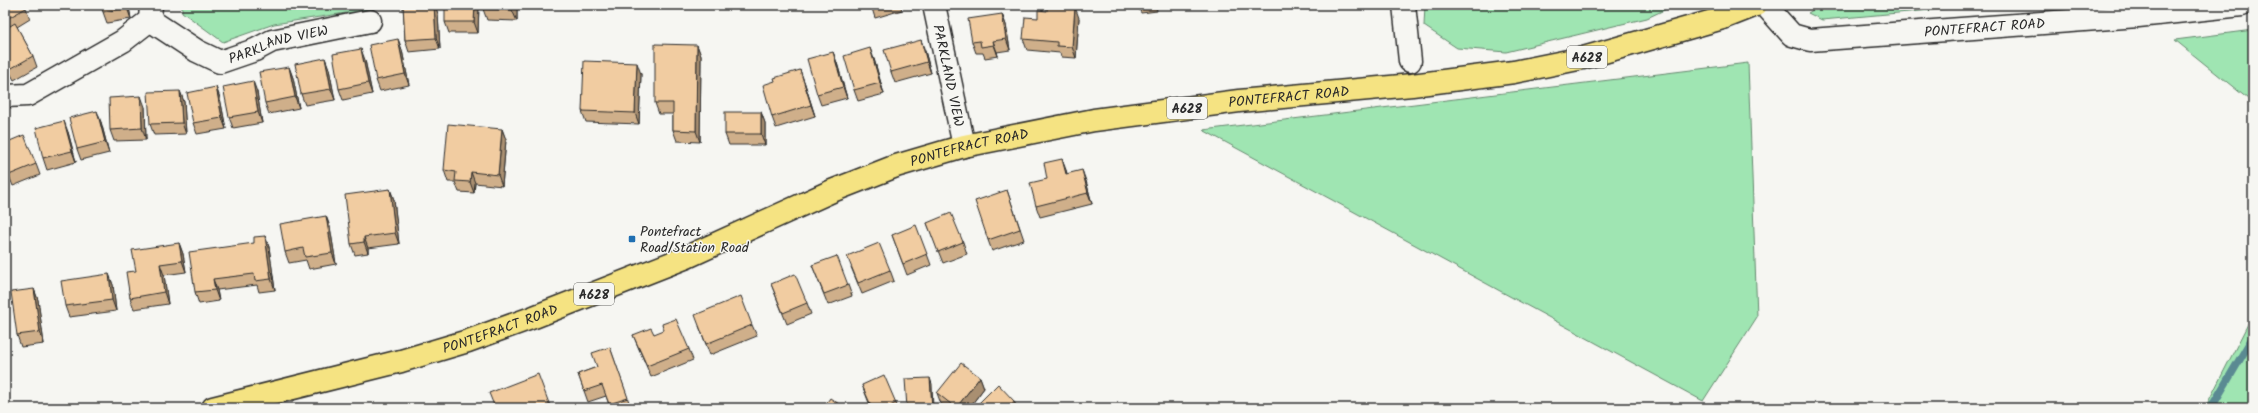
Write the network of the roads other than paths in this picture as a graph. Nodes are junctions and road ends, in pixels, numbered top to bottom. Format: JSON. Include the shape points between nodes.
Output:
{"nodes":[{"id":1,"x":934,"y":5,"type":"edge"},
{"id":2,"x":1404,"y":5,"type":"edge"},
{"id":3,"x":1756,"y":5,"type":"edge"},
{"id":4,"x":1765,"y":5,"type":"edge"},
{"id":5,"x":2242,"y":5,"type":"edge"},
{"id":6,"x":150,"y":12,"type":"edge"},
{"id":7,"x":370,"y":21,"type":"dead end"},
{"id":8,"x":1410,"y":61,"type":"dead end"},
{"id":9,"x":5,"y":96,"type":"edge"},
{"id":10,"x":964,"y":146,"type":"junction"},
{"id":11,"x":213,"y":408,"type":"edge"}],
"edges":[{"from":1,"to":10,"type":"street","name":"PARKLAND VIEW"},
{"from":2,"to":8,"type":"street"},
{"from":3,"to":10,"type":"highway","name":"PONTEFRACT ROAD","number":"A628","via":[[1723,18],[1590,56],[1514,72],[1412,86],[1239,101],[1101,119]]},
{"from":4,"to":5,"type":"street","name":"PONTEFRACT ROAD","via":[[1792,35],[1810,40],[2138,16]]},
{"from":6,"to":7,"type":"street","name":"PARKLAND VIEW","via":[[197,51],[220,62],[272,41]]},
{"from":6,"to":9,"type":"street","name":"PARKLAND VIEW","via":[[123,40],[28,95]]},
{"from":10,"to":11,"type":"highway","name":"PONTEFRACT ROAD","number":"A628","via":[[896,166],[832,191],[687,257],[468,341],[401,362]]}]}
